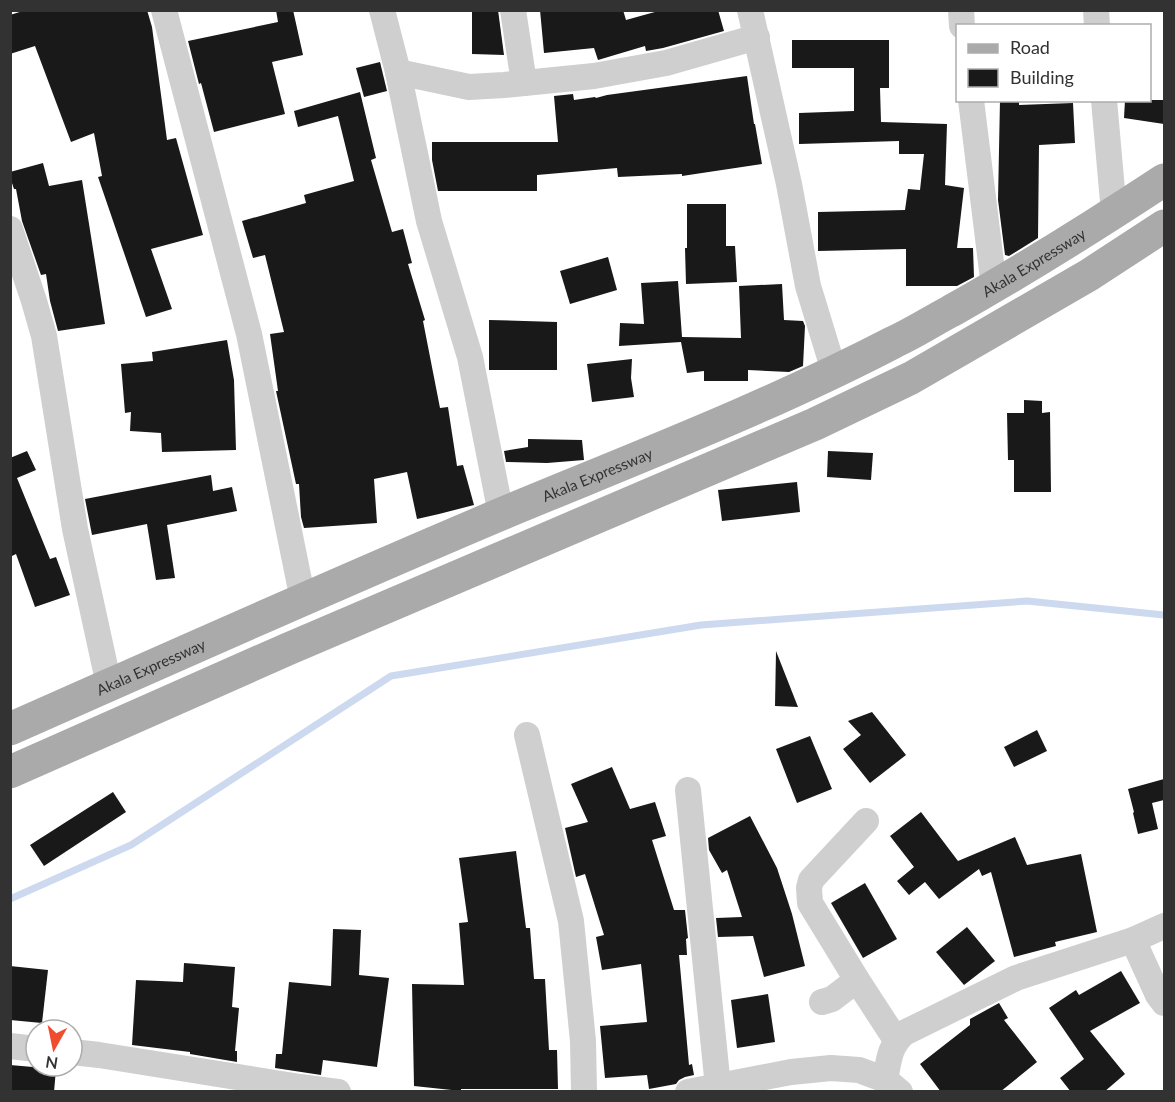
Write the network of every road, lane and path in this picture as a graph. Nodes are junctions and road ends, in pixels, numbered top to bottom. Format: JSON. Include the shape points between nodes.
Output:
{"nodes":[{"id":1,"x":164,"y":10,"type":"edge"},
{"id":2,"x":382,"y":10,"type":"edge"},
{"id":3,"x":513,"y":10,"type":"edge"},
{"id":4,"x":750,"y":10,"type":"edge"},
{"id":5,"x":757,"y":37,"type":"junction"},
{"id":6,"x":398,"y":72,"type":"junction"},
{"id":7,"x":524,"y":83,"type":"junction"},
{"id":8,"x":971,"y":102,"type":"edge"},
{"id":9,"x":1104,"y":102,"type":"edge"},
{"id":10,"x":1164,"y":180,"type":"edge"},
{"id":11,"x":1114,"y":213,"type":"junction"},
{"id":12,"x":1164,"y":226,"type":"edge"},
{"id":13,"x":10,"y":229,"type":"edge"},
{"id":14,"x":994,"y":287,"type":"junction"},
{"id":15,"x":834,"y":371,"type":"junction"},
{"id":16,"x":501,"y":514,"type":"junction"},
{"id":17,"x":303,"y":600,"type":"junction"},
{"id":18,"x":110,"y":685,"type":"junction"},
{"id":19,"x":62,"y":706,"type":"junction"},
{"id":20,"x":10,"y":729,"type":"edge"},
{"id":21,"x":527,"y":735,"type":"dead end"},
{"id":22,"x":75,"y":743,"type":"junction"},
{"id":23,"x":10,"y":772,"type":"edge"},
{"id":24,"x":688,"y":790,"type":"dead end"},
{"id":25,"x":866,"y":821,"type":"dead end"},
{"id":26,"x":1164,"y":926,"type":"edge"},
{"id":27,"x":1133,"y":940,"type":"junction"},
{"id":28,"x":856,"y":980,"type":"junction"},
{"id":29,"x":822,"y":1002,"type":"dead end"},
{"id":30,"x":1164,"y":1003,"type":"edge"},
{"id":31,"x":896,"y":1040,"type":"junction"},
{"id":32,"x":84,"y":1053,"type":"edge"},
{"id":33,"x":892,"y":1086,"type":"edge"},
{"id":34,"x":718,"y":1087,"type":"junction"},
{"id":35,"x":291,"y":1089,"type":"edge"},
{"id":36,"x":338,"y":1092,"type":"edge"},
{"id":37,"x":584,"y":1092,"type":"edge"},
{"id":38,"x":688,"y":1092,"type":"edge"}],
"edges":[{"from":1,"to":17,"type":"street","via":[[249,334]]},
{"from":2,"to":6,"type":"street"},
{"from":3,"to":7,"type":"street"},
{"from":4,"to":5,"type":"street"},
{"from":5,"to":7,"type":"street","via":[[666,63]]},
{"from":5,"to":15,"type":"street","via":[[808,286]]},
{"from":6,"to":7,"type":"street","via":[[470,87]]},
{"from":6,"to":16,"type":"street","via":[[429,221],[470,357]]},
{"from":8,"to":14,"type":"street"},
{"from":9,"to":11,"type":"street"},
{"from":10,"to":11,"type":"main road","name":"Akala Expressway"},
{"from":11,"to":14,"type":"main road","name":"Akala Expressway"},
{"from":12,"to":22,"type":"main road","via":[[1089,275],[911,378],[815,424]]},
{"from":13,"to":18,"type":"street","via":[[44,336],[75,529]]},
{"from":14,"to":15,"type":"main road","name":"Akala Expressway","via":[[896,342]]},
{"from":15,"to":16,"type":"main road","name":"Akala Expressway"},
{"from":16,"to":17,"type":"main road","name":"Akala Expressway"},
{"from":17,"to":18,"type":"main road","name":"Akala Expressway"},
{"from":18,"to":19,"type":"main road","name":"Akala Expressway"},
{"from":19,"to":20,"type":"main road","name":"Akala Expressway"},
{"from":19,"to":22,"type":"main road"},
{"from":21,"to":37,"type":"street","via":[[571,921]]},
{"from":22,"to":23,"type":"main road"},
{"from":24,"to":34,"type":"street"},
{"from":25,"to":28,"type":"street","via":[[811,880],[809,888],[810,903]]},
{"from":26,"to":27,"type":"street"},
{"from":27,"to":30,"type":"street"},
{"from":27,"to":31,"type":"street","via":[[1016,978]]},
{"from":28,"to":29,"type":"street"},
{"from":28,"to":31,"type":"street"},
{"from":31,"to":33,"type":"street","via":[[890,1054]]},
{"from":32,"to":35,"type":"street"},
{"from":33,"to":34,"type":"street","via":[[859,1070],[831,1068]]},
{"from":34,"to":38,"type":"street"},
{"from":35,"to":36,"type":"street"}]}
